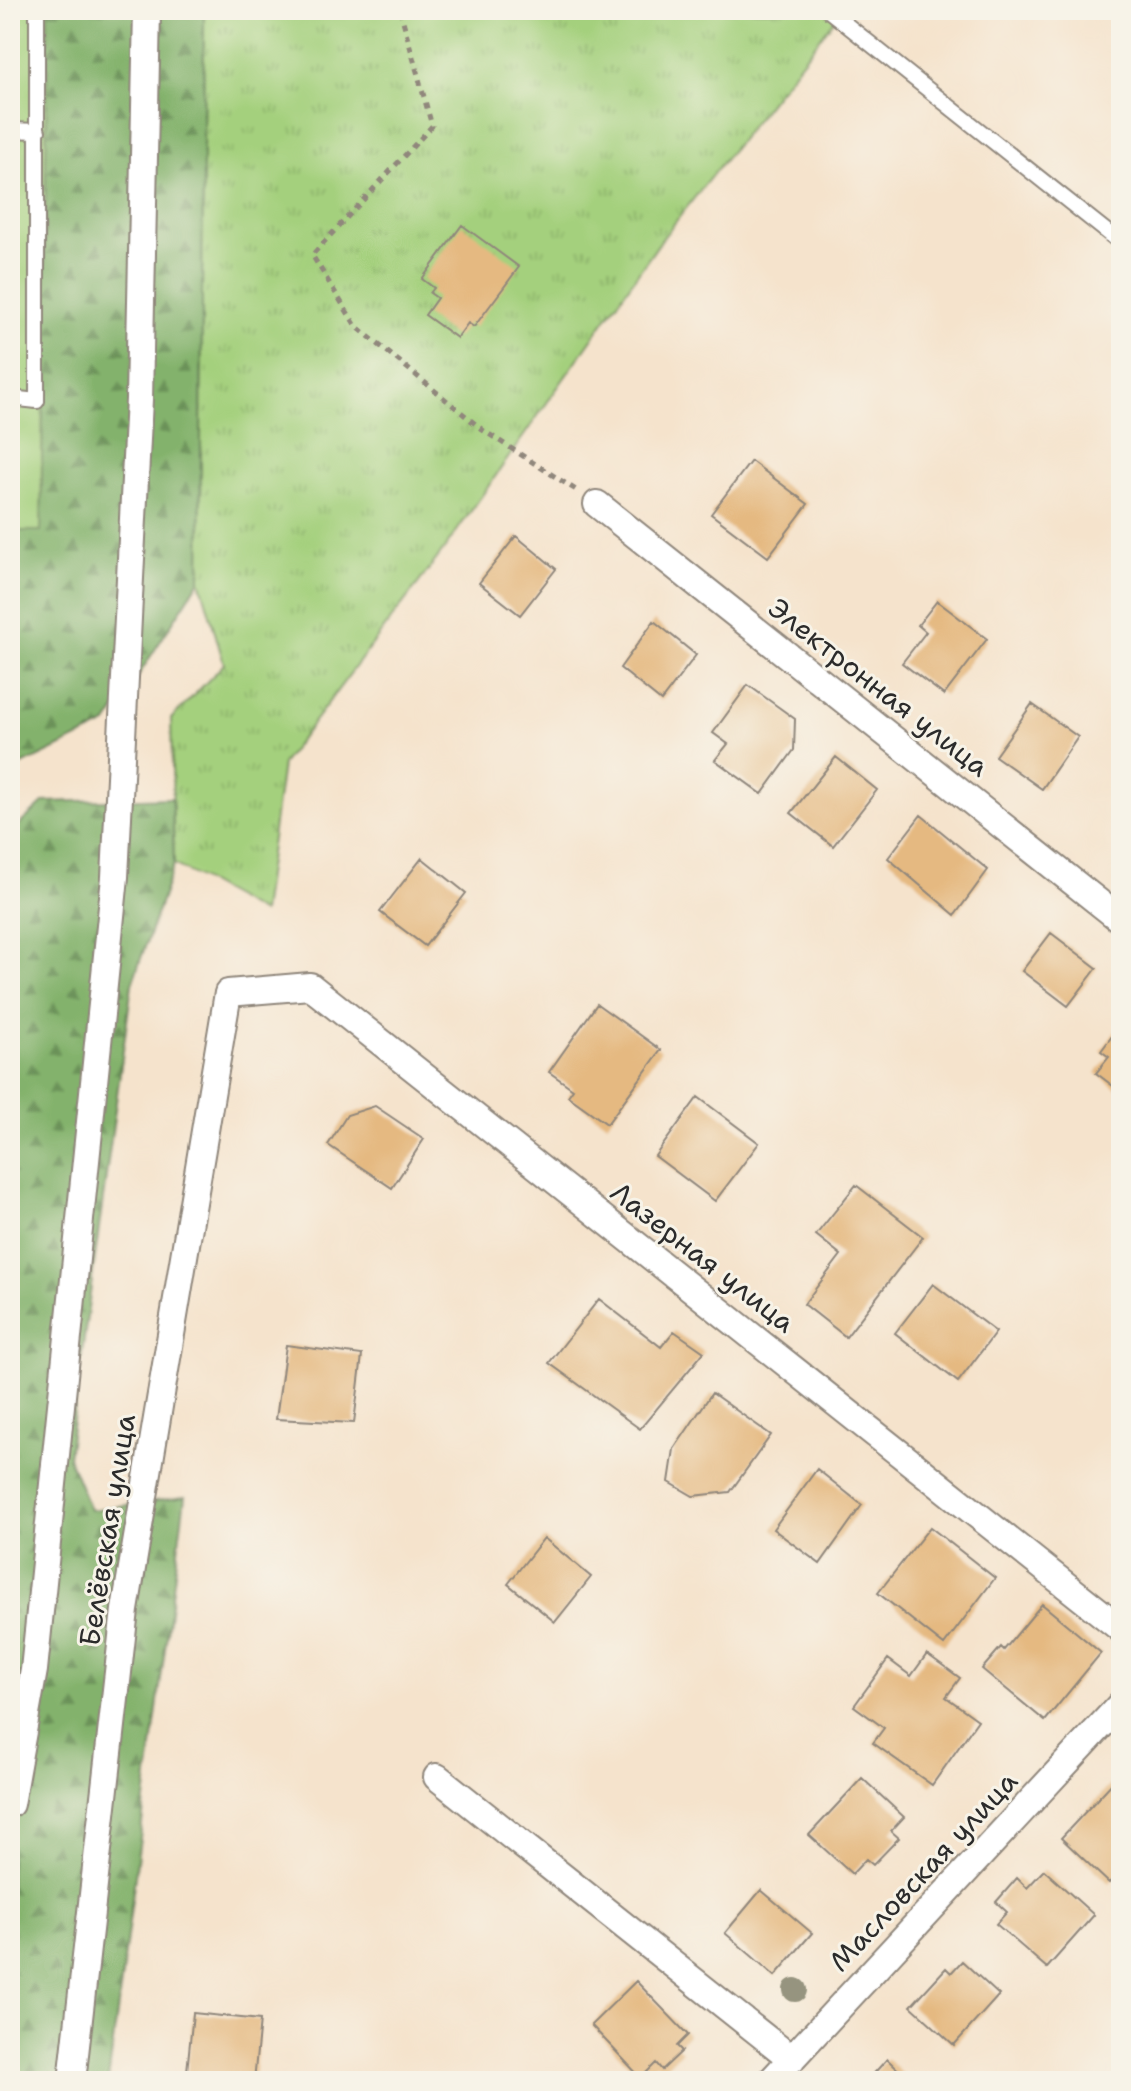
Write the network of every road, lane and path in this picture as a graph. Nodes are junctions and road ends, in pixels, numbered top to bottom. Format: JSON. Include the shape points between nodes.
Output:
{"nodes":[{"id":1,"x":37,"y":10,"type":"edge"},
{"id":2,"x":147,"y":10,"type":"edge"},
{"id":3,"x":400,"y":10,"type":"edge"},
{"id":4,"x":828,"y":10,"type":"edge"},
{"id":5,"x":10,"y":130,"type":"edge"},
{"id":6,"x":38,"y":131,"type":"junction"},
{"id":7,"x":1121,"y":243,"type":"edge"},
{"id":8,"x":10,"y":398,"type":"edge"},
{"id":9,"x":597,"y":504,"type":"joint"},
{"id":10,"x":1121,"y":920,"type":"edge"},
{"id":11,"x":228,"y":993,"type":"joint"},
{"id":12,"x":1121,"y":1629,"type":"edge"},
{"id":13,"x":1121,"y":1704,"type":"edge"},
{"id":14,"x":437,"y":1777,"type":"dead end"},
{"id":15,"x":10,"y":1804,"type":"edge"},
{"id":16,"x":792,"y":2059,"type":"junction"},
{"id":17,"x":72,"y":2081,"type":"edge"},
{"id":18,"x":771,"y":2081,"type":"edge"}],
"edges":[{"from":1,"to":6,"type":"lane"},
{"from":2,"to":15,"type":"street","via":[[139,399],[115,877],[34,1670]]},
{"from":3,"to":9,"type":"path","via":[[432,126],[312,255],[356,326],[484,431]]},
{"from":4,"to":7,"type":"lane"},
{"from":5,"to":6,"type":"lane"},
{"from":6,"to":8,"type":"lane","via":[[37,401]]},
{"from":9,"to":10,"type":"street","name":"Электронная улица"},
{"from":11,"to":12,"type":"street","name":"Лазерная улица","via":[[310,986]]},
{"from":11,"to":17,"type":"street","name":"Белёвская улица","via":[[125,1610]]},
{"from":13,"to":16,"type":"street","name":"Масловская улица"},
{"from":14,"to":16,"type":"street"},
{"from":16,"to":18,"type":"street","name":"Масловская улица"}]}
